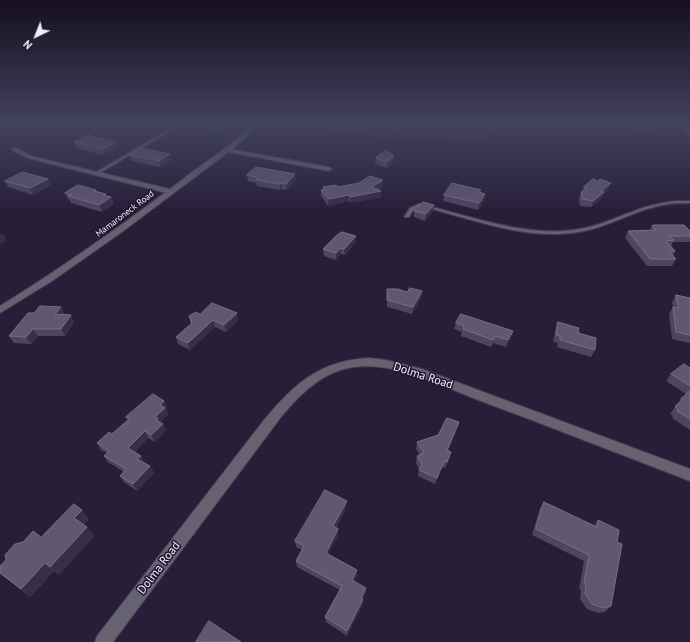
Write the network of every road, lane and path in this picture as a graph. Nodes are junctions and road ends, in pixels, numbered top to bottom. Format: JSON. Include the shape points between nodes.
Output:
{"nodes":[{"id":1,"x":25,"y":155,"type":"edge"},
{"id":2,"x":128,"y":155,"type":"edge"},
{"id":3,"x":219,"y":155,"type":"edge"},
{"id":4,"x":252,"y":155,"type":"edge"},
{"id":5,"x":329,"y":169,"type":"dead end"},
{"id":6,"x":96,"y":174,"type":"junction"},
{"id":7,"x":171,"y":192,"type":"junction"},
{"id":8,"x":690,"y":202,"type":"edge"},
{"id":9,"x":407,"y":216,"type":"dead end"},
{"id":10,"x":0,"y":310,"type":"edge"},
{"id":11,"x":690,"y":475,"type":"edge"},
{"id":12,"x":103,"y":642,"type":"edge"}],
"edges":[{"from":1,"to":6,"type":"street"},
{"from":2,"to":6,"type":"lane"},
{"from":3,"to":7,"type":"street","name":"Mamaroneck Road"},
{"from":4,"to":5,"type":"street"},
{"from":6,"to":7,"type":"street"},
{"from":7,"to":10,"type":"street","name":"Mamaroneck Road","via":[[84,256]]},
{"from":8,"to":9,"type":"lane","via":[[661,204],[580,231],[548,233],[518,229],[419,205],[411,209]]},
{"from":11,"to":12,"type":"street","name":"Dolma Road","via":[[413,371],[369,362],[338,367],[307,382],[292,395]]}]}
